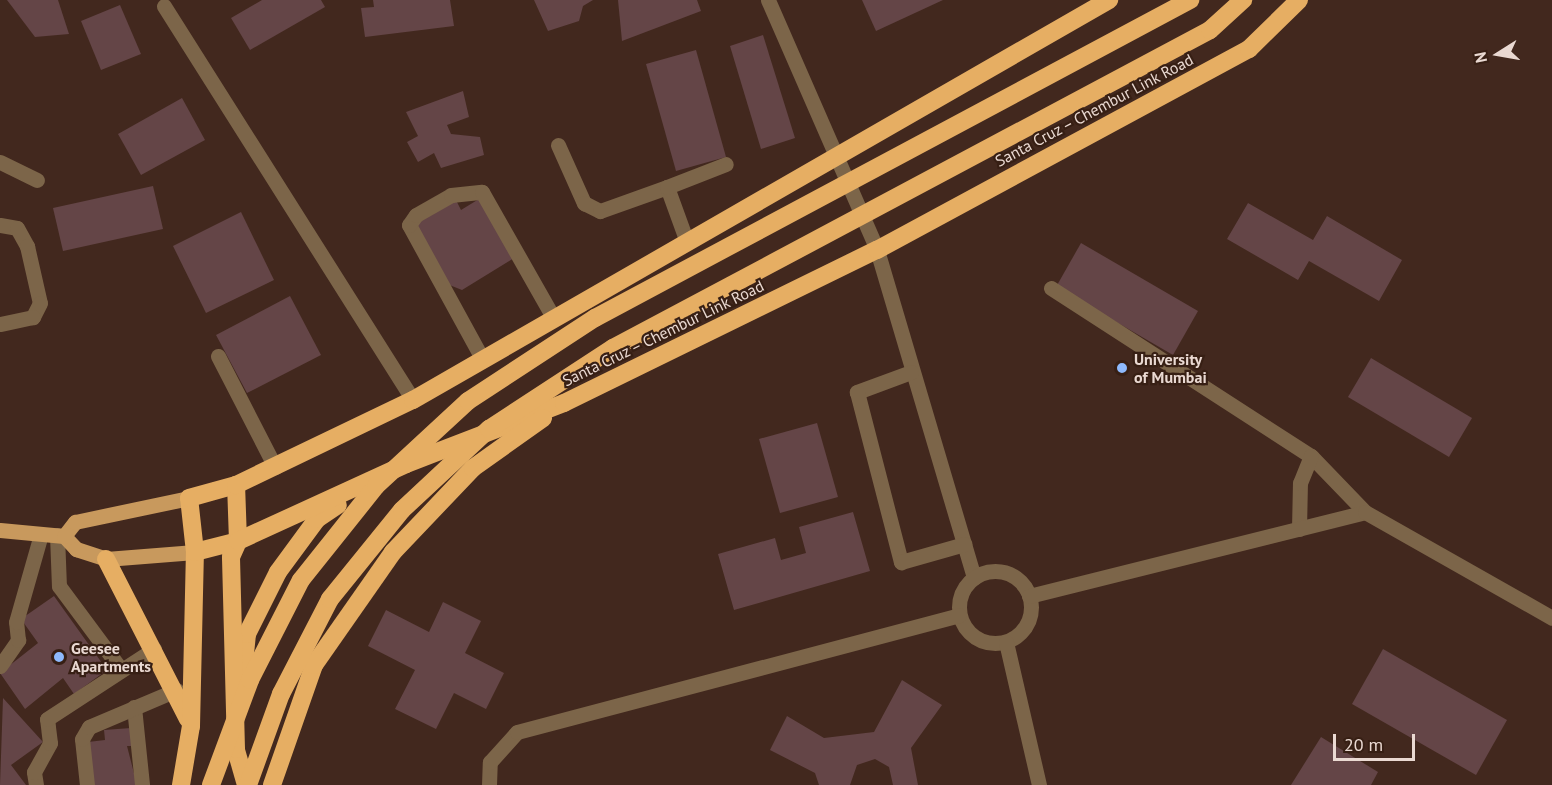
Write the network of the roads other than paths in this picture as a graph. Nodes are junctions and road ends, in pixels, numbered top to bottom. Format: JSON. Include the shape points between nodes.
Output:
{"nodes":[{"id":1,"x":768,"y":0,"type":"edge"},
{"id":2,"x":1109,"y":0,"type":"edge"},
{"id":3,"x":1190,"y":0,"type":"edge"},
{"id":4,"x":1243,"y":0,"type":"edge"},
{"id":5,"x":1299,"y":0,"type":"edge"},
{"id":6,"x":164,"y":6,"type":"dead end"},
{"id":7,"x":558,"y":144,"type":"dead end"},
{"id":8,"x":839,"y":154,"type":"junction"},
{"id":9,"x":0,"y":162,"type":"edge"},
{"id":10,"x":726,"y":164,"type":"dead end"},
{"id":11,"x":37,"y":180,"type":"dead end"},
{"id":12,"x":667,"y":187,"type":"junction"},
{"id":13,"x":0,"y":225,"type":"edge"},
{"id":14,"x":687,"y":242,"type":"junction"},
{"id":15,"x":876,"y":250,"type":"junction"},
{"id":16,"x":1051,"y":288,"type":"dead end"},
{"id":17,"x":554,"y":319,"type":"junction"},
{"id":18,"x":0,"y":324,"type":"edge"},
{"id":19,"x":218,"y":356,"type":"dead end"},
{"id":20,"x":483,"y":360,"type":"junction"},
{"id":21,"x":911,"y":372,"type":"junction"},
{"id":22,"x":413,"y":400,"type":"junction"},
{"id":23,"x":564,"y":403,"type":"junction"},
{"id":24,"x":1311,"y":456,"type":"junction"},
{"id":25,"x":406,"y":464,"type":"junction"},
{"id":26,"x":274,"y":467,"type":"junction"},
{"id":27,"x":236,"y":485,"type":"junction"},
{"id":28,"x":189,"y":498,"type":"junction"},
{"id":29,"x":1365,"y":512,"type":"junction"},
{"id":30,"x":1299,"y":529,"type":"junction"},
{"id":31,"x":0,"y":530,"type":"edge"},
{"id":32,"x":40,"y":534,"type":"junction"},
{"id":33,"x":61,"y":535,"type":"junction"},
{"id":34,"x":238,"y":541,"type":"junction"},
{"id":35,"x":964,"y":543,"type":"junction"},
{"id":36,"x":195,"y":552,"type":"junction"},
{"id":37,"x":106,"y":559,"type":"junction"},
{"id":38,"x":974,"y":578,"type":"junction"},
{"id":39,"x":1029,"y":596,"type":"junction"},
{"id":40,"x":959,"y":615,"type":"junction"},
{"id":41,"x":1552,"y":618,"type":"edge"},
{"id":42,"x":1006,"y":642,"type":"junction"},
{"id":43,"x":154,"y":649,"type":"junction"},
{"id":44,"x":0,"y":666,"type":"edge"},
{"id":45,"x":120,"y":668,"type":"junction"},
{"id":46,"x":176,"y":690,"type":"junction"},
{"id":47,"x":134,"y":707,"type":"junction"},
{"id":48,"x":191,"y":726,"type":"junction"},
{"id":49,"x":236,"y":749,"type":"junction"},
{"id":50,"x":36,"y":785,"type":"edge"},
{"id":51,"x":87,"y":785,"type":"edge"},
{"id":52,"x":142,"y":785,"type":"edge"},
{"id":53,"x":181,"y":785,"type":"edge"},
{"id":54,"x":211,"y":785,"type":"edge"},
{"id":55,"x":247,"y":785,"type":"edge"},
{"id":56,"x":272,"y":785,"type":"edge"},
{"id":57,"x":489,"y":785,"type":"edge"},
{"id":58,"x":1039,"y":785,"type":"edge"}],
"edges":[{"from":1,"to":8,"type":"street"},
{"from":2,"to":8,"type":"highway"},
{"from":3,"to":54,"type":"highway","bridge":true,"via":[[595,318],[468,401],[376,486],[301,580],[250,680]]},
{"from":4,"to":55,"type":"highway","bridge":true,"via":[[1210,30],[613,348],[489,429],[402,510],[330,599],[281,694]]},
{"from":5,"to":15,"type":"highway","name":"Santa Cruz – Chembur Link Road","via":[[1249,49]]},
{"from":6,"to":22,"type":"street"},
{"from":7,"to":12,"type":"street","via":[[584,203],[600,211]]},
{"from":8,"to":14,"type":"highway"},
{"from":8,"to":15,"type":"street"},
{"from":9,"to":11,"type":"street"},
{"from":10,"to":12,"type":"street"},
{"from":12,"to":14,"type":"street"},
{"from":13,"to":18,"type":"street","via":[[17,228],[27,246],[40,303],[33,317]]},
{"from":14,"to":17,"type":"highway"},
{"from":15,"to":21,"type":"street"},
{"from":15,"to":23,"type":"highway","name":"Santa Cruz – Chembur Link Road"},
{"from":16,"to":24,"type":"street"},
{"from":17,"to":20,"type":"highway"},
{"from":17,"to":20,"type":"street","via":[[482,192],[451,195],[425,210],[409,225]]},
{"from":19,"to":26,"type":"street"},
{"from":20,"to":22,"type":"highway"},
{"from":21,"to":35,"type":"street"},
{"from":21,"to":35,"type":"street","via":[[857,392],[902,562]]},
{"from":22,"to":26,"type":"highway"},
{"from":23,"to":25,"type":"highway","name":"Santa Cruz – Chembur Link Road"},
{"from":23,"to":56,"type":"highway","via":[[473,468],[393,552],[314,665]]},
{"from":24,"to":29,"type":"street"},
{"from":24,"to":30,"type":"street","via":[[1300,483]]},
{"from":25,"to":34,"type":"highway","name":"Santa Cruz – Chembur Link Road"},
{"from":25,"to":49,"type":"highway","via":[[317,519],[278,572],[247,634]]},
{"from":26,"to":27,"type":"highway"},
{"from":27,"to":28,"type":"highway"},
{"from":27,"to":34,"type":"highway"},
{"from":28,"to":33,"type":"main road","via":[[75,522]]},
{"from":28,"to":36,"type":"highway"},
{"from":29,"to":30,"type":"street"},
{"from":29,"to":41,"type":"street"},
{"from":30,"to":39,"type":"street"},
{"from":31,"to":32,"type":"main road"},
{"from":32,"to":33,"type":"main road"},
{"from":32,"to":44,"type":"street","via":[[16,622],[18,640]]},
{"from":33,"to":37,"type":"main road","via":[[76,549]]},
{"from":33,"to":45,"type":"street","via":[[59,586]]},
{"from":34,"to":36,"type":"highway","name":"Santa Cruz – Chembur Link Road"},
{"from":34,"to":49,"type":"highway","via":[[231,557]]},
{"from":35,"to":38,"type":"street"},
{"from":36,"to":37,"type":"main road"},
{"from":36,"to":48,"type":"highway"},
{"from":37,"to":43,"type":"highway"},
{"from":38,"to":39,"type":"street","via":[[1004,571]]},
{"from":38,"to":40,"type":"street","via":[[962,591]]},
{"from":39,"to":42,"type":"street","via":[[1030,619]]},
{"from":40,"to":42,"type":"street","via":[[972,637]]},
{"from":40,"to":57,"type":"street","via":[[517,732],[490,762]]},
{"from":42,"to":58,"type":"street"},
{"from":43,"to":45,"type":"street"},
{"from":43,"to":46,"type":"highway"},
{"from":45,"to":50,"type":"street","via":[[47,720],[50,743],[34,772]]},
{"from":46,"to":47,"type":"street"},
{"from":46,"to":48,"type":"highway"},
{"from":47,"to":51,"type":"street","via":[[89,727],[82,739]]},
{"from":47,"to":52,"type":"street"},
{"from":48,"to":53,"type":"highway"},
{"from":49,"to":55,"type":"highway"}]}
